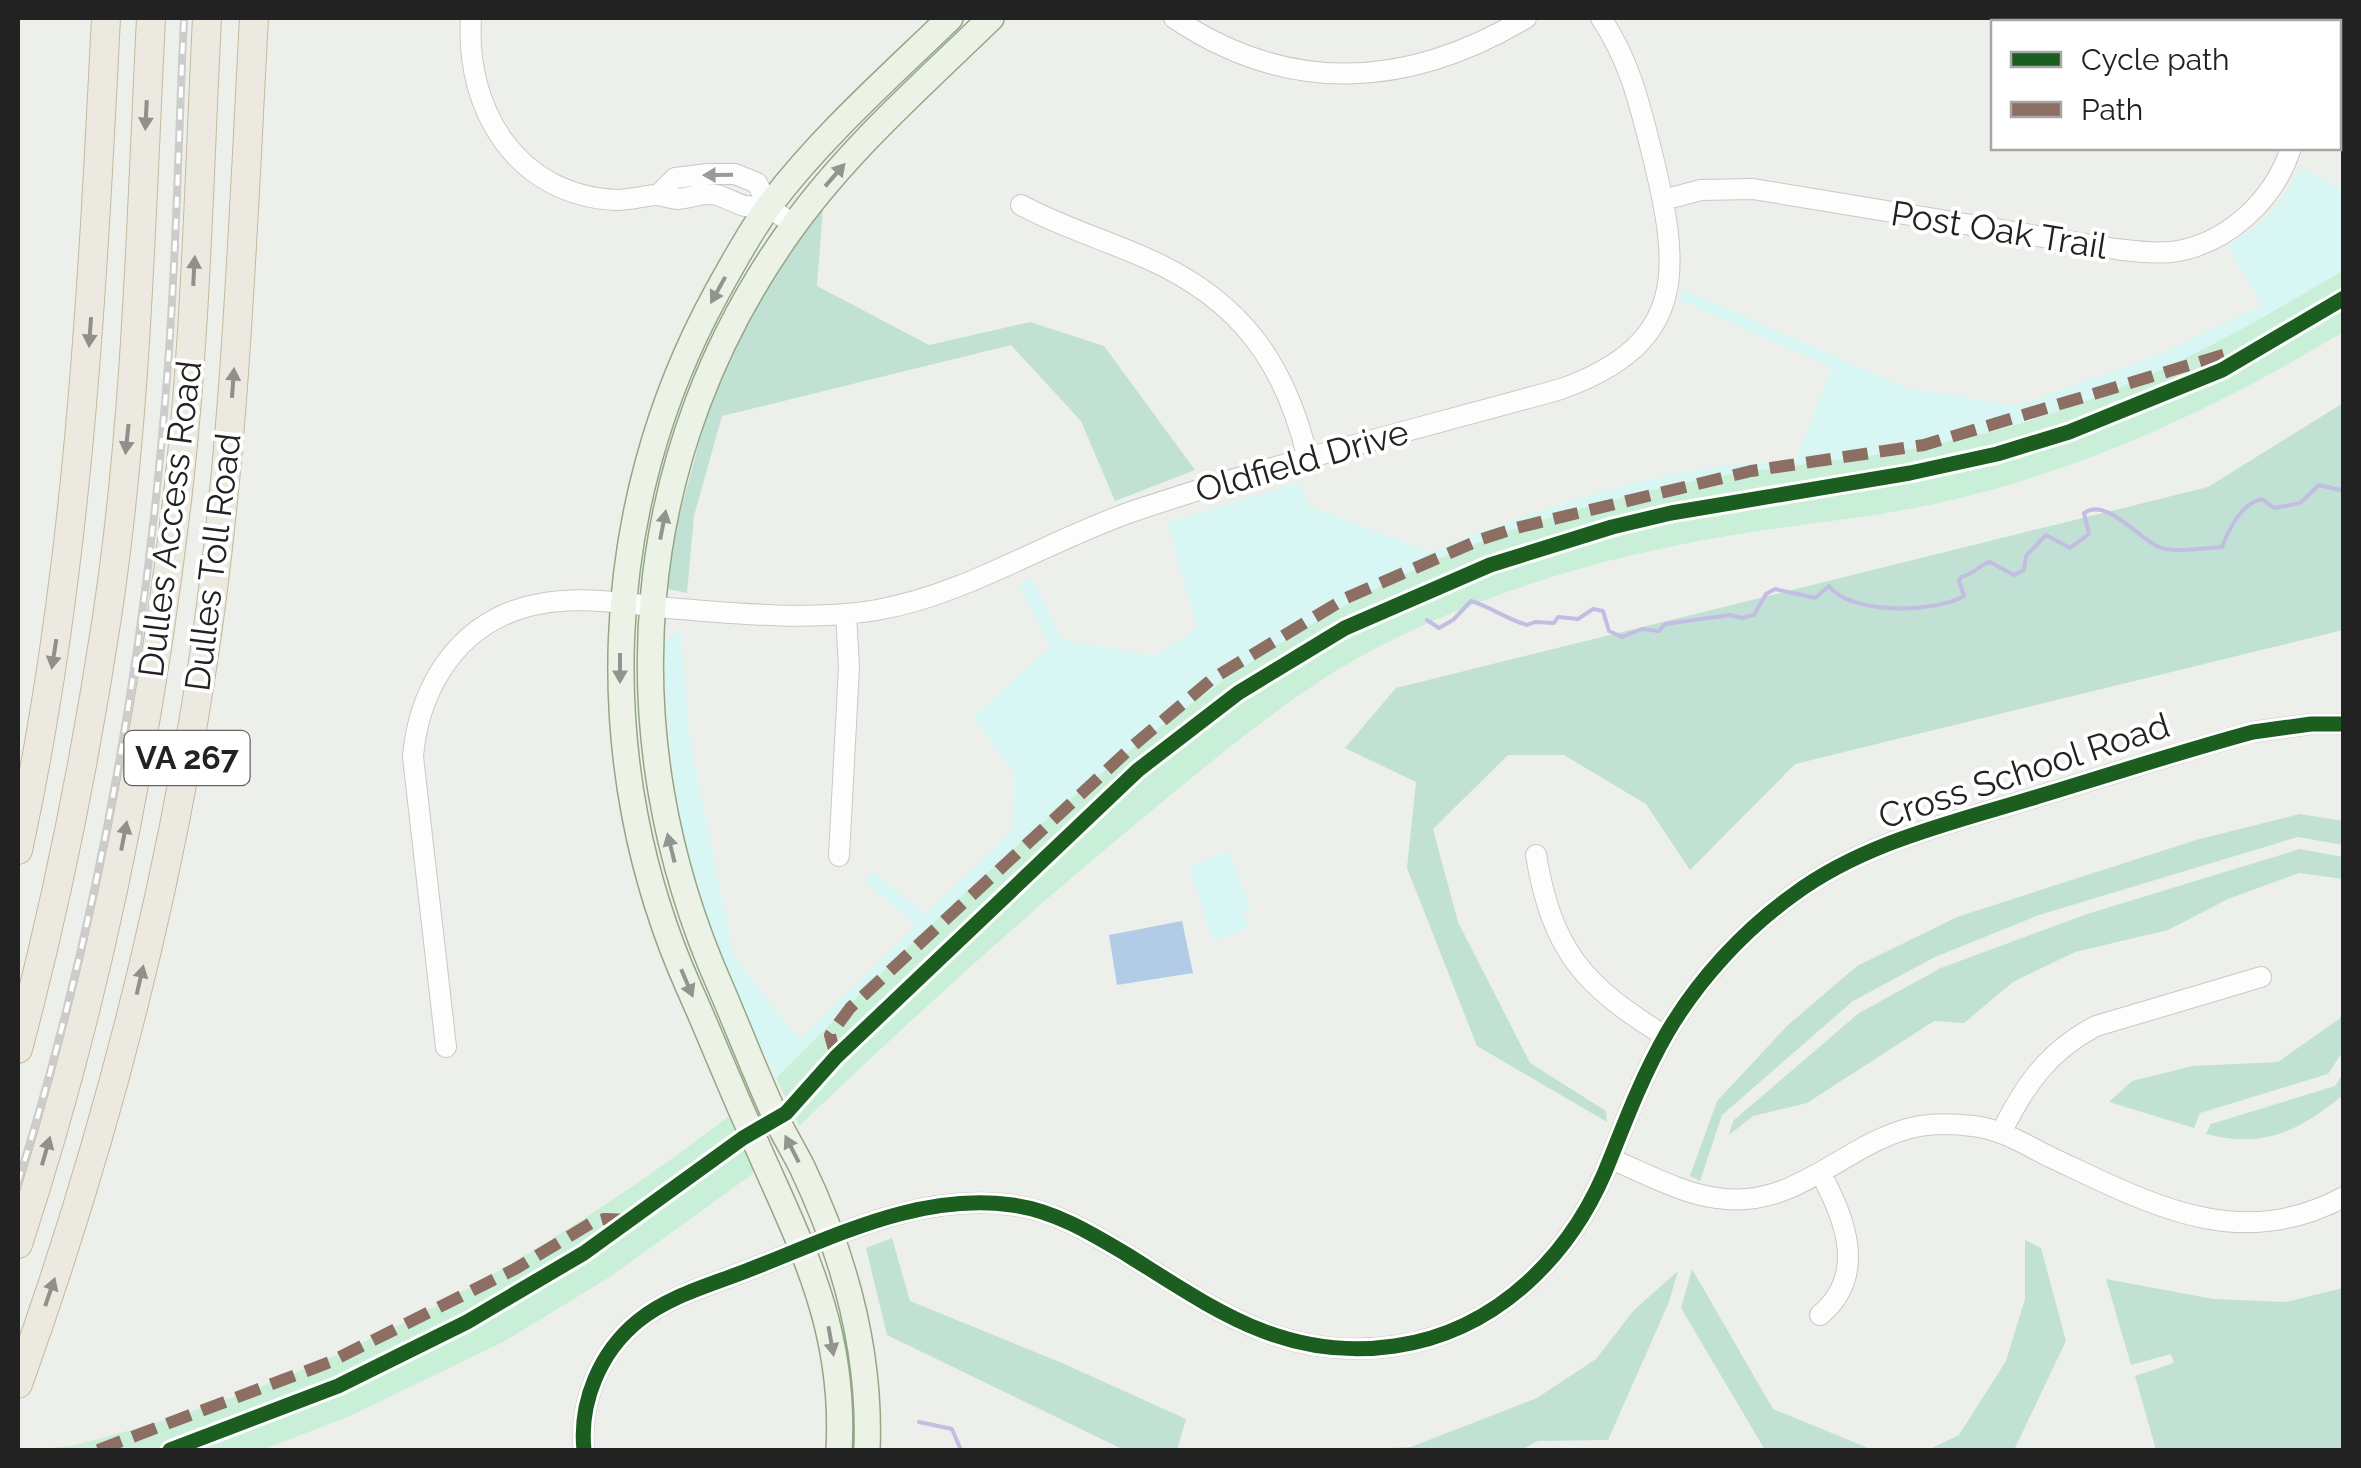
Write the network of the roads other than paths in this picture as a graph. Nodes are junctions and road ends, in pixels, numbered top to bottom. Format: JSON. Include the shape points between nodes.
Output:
{"nodes":[{"id":1,"x":104,"y":18,"type":"edge"},
{"id":2,"x":151,"y":18,"type":"edge"},
{"id":3,"x":207,"y":18,"type":"edge"},
{"id":4,"x":254,"y":18,"type":"edge"},
{"id":5,"x":470,"y":18,"type":"edge"},
{"id":6,"x":950,"y":18,"type":"edge"},
{"id":7,"x":991,"y":18,"type":"edge"},
{"id":8,"x":1174,"y":18,"type":"edge"},
{"id":9,"x":1526,"y":18,"type":"edge"},
{"id":10,"x":1601,"y":18,"type":"edge"},
{"id":11,"x":2289,"y":150,"type":"edge"},
{"id":12,"x":1663,"y":200,"type":"junction"},
{"id":13,"x":1021,"y":205,"type":"dead end"},
{"id":14,"x":769,"y":207,"type":"junction"},
{"id":15,"x":794,"y":225,"type":"junction"},
{"id":16,"x":1308,"y":459,"type":"junction"},
{"id":17,"x":623,"y":603,"type":"junction"},
{"id":18,"x":651,"y":606,"type":"junction"},
{"id":19,"x":846,"y":614,"type":"junction"},
{"id":20,"x":2344,"y":724,"type":"edge"},
{"id":21,"x":18,"y":850,"type":"edge"},
{"id":22,"x":1536,"y":855,"type":"dead end"},
{"id":23,"x":839,"y":856,"type":"dead end"},
{"id":24,"x":2262,"y":977,"type":"dead end"},
{"id":25,"x":1665,"y":1036,"type":"junction"},
{"id":26,"x":18,"y":1048,"type":"edge"},
{"id":27,"x":446,"y":1048,"type":"dead end"},
{"id":28,"x":2001,"y":1133,"type":"junction"},
{"id":29,"x":1611,"y":1159,"type":"junction"},
{"id":30,"x":1820,"y":1174,"type":"junction"},
{"id":31,"x":2344,"y":1197,"type":"edge"},
{"id":32,"x":832,"y":1238,"type":"junction"},
{"id":33,"x":18,"y":1244,"type":"edge"},
{"id":34,"x":802,"y":1249,"type":"junction"},
{"id":35,"x":1820,"y":1315,"type":"dead end"},
{"id":36,"x":18,"y":1384,"type":"edge"},
{"id":37,"x":584,"y":1450,"type":"edge"},
{"id":38,"x":838,"y":1450,"type":"edge"},
{"id":39,"x":868,"y":1450,"type":"edge"}],
"edges":[{"from":1,"to":21,"type":"highway","one_way":true,"via":[[77,478]]},
{"from":2,"to":26,"type":"highway","name":"Dulles Access Road","one_way":true,"via":[[131,396],[108,615],[64,857]]},
{"from":33,"to":3,"type":"highway","name":"Dulles Access Road","one_way":true,"via":[[86,1007],[146,714],[178,490]]},
{"from":36,"to":4,"type":"highway","name":"Dulles Toll Road","number":"VA 267","one_way":true,"via":[[109,1100],[188,755],[225,480]]},
{"from":5,"to":14,"type":"street","via":[[474,84],[503,142],[533,172],[562,187],[618,200],[658,195],[676,178],[734,174],[757,183]]},
{"from":6,"to":14,"type":"main road"},
{"from":15,"to":7,"type":"main road","one_way":true,"via":[[878,128]]},
{"from":8,"to":9,"type":"street","via":[[1249,57],[1345,74],[1440,60]]},
{"from":10,"to":12,"type":"street","name":"Oldfield Drive","via":[[1633,79]]},
{"from":11,"to":12,"type":"street","name":"Post Oak Trail","via":[[2249,214],[2208,242],[2174,252],[2116,249],[1752,189],[1701,190]]},
{"from":12,"to":16,"type":"street","name":"Oldfield Drive","via":[[1672,261],[1664,299],[1644,338],[1615,366],[1561,389]]},
{"from":13,"to":16,"type":"street","via":[[1150,259],[1213,296],[1254,337],[1283,381]]},
{"from":14,"to":15,"type":"street"},
{"from":14,"to":17,"type":"main road","one_way":true,"via":[[692,341],[659,421],[640,490]]},
{"from":18,"to":15,"type":"main road","one_way":true,"via":[[664,516],[699,399],[752,290]]},
{"from":16,"to":19,"type":"street","name":"Oldfield Drive","via":[[1128,514],[954,588]]},
{"from":17,"to":18,"type":"street","name":"Oldfield Drive"},
{"from":17,"to":27,"type":"street","name":"Oldfield Drive","via":[[551,601],[506,614],[453,653],[419,714],[413,757]]},
{"from":17,"to":34,"type":"main road","one_way":true,"via":[[624,749],[649,880]]},
{"from":18,"to":19,"type":"street","name":"Oldfield Drive"},
{"from":32,"to":18,"type":"main road","one_way":true,"via":[[705,952],[671,848],[651,718]]},
{"from":19,"to":23,"type":"street"},
{"from":20,"to":25,"type":"street","name":"Cross School Road","via":[[2253,732],[1914,834],[1854,859],[1761,921],[1712,970]]},
{"from":22,"to":25,"type":"street","via":[[1548,912],[1578,966],[1618,1007]]},
{"from":24,"to":28,"type":"street","via":[[2074,1038],[2034,1074]]},
{"from":25,"to":29,"type":"street","name":"Cross School Road"},
{"from":28,"to":30,"type":"street","via":[[1921,1126]]},
{"from":28,"to":31,"type":"street","via":[[2206,1220],[2277,1222]]},
{"from":29,"to":30,"type":"street","via":[[1719,1199],[1763,1198]]},
{"from":29,"to":32,"type":"street","name":"Cross School Road","via":[[1572,1234],[1510,1298],[1443,1334],[1371,1349],[1306,1345],[1260,1332],[1086,1231],[1010,1204],[944,1204]]},
{"from":30,"to":35,"type":"street","via":[[1836,1201],[1849,1250],[1846,1282]]},
{"from":32,"to":34,"type":"street","name":"Cross School Road"},
{"from":32,"to":39,"type":"main road","via":[[864,1356]]},
{"from":34,"to":37,"type":"street","name":"Cross School Road","via":[[676,1298],[636,1323],[596,1376]]},
{"from":34,"to":38,"type":"main road","one_way":true,"via":[[831,1335]]}]}
